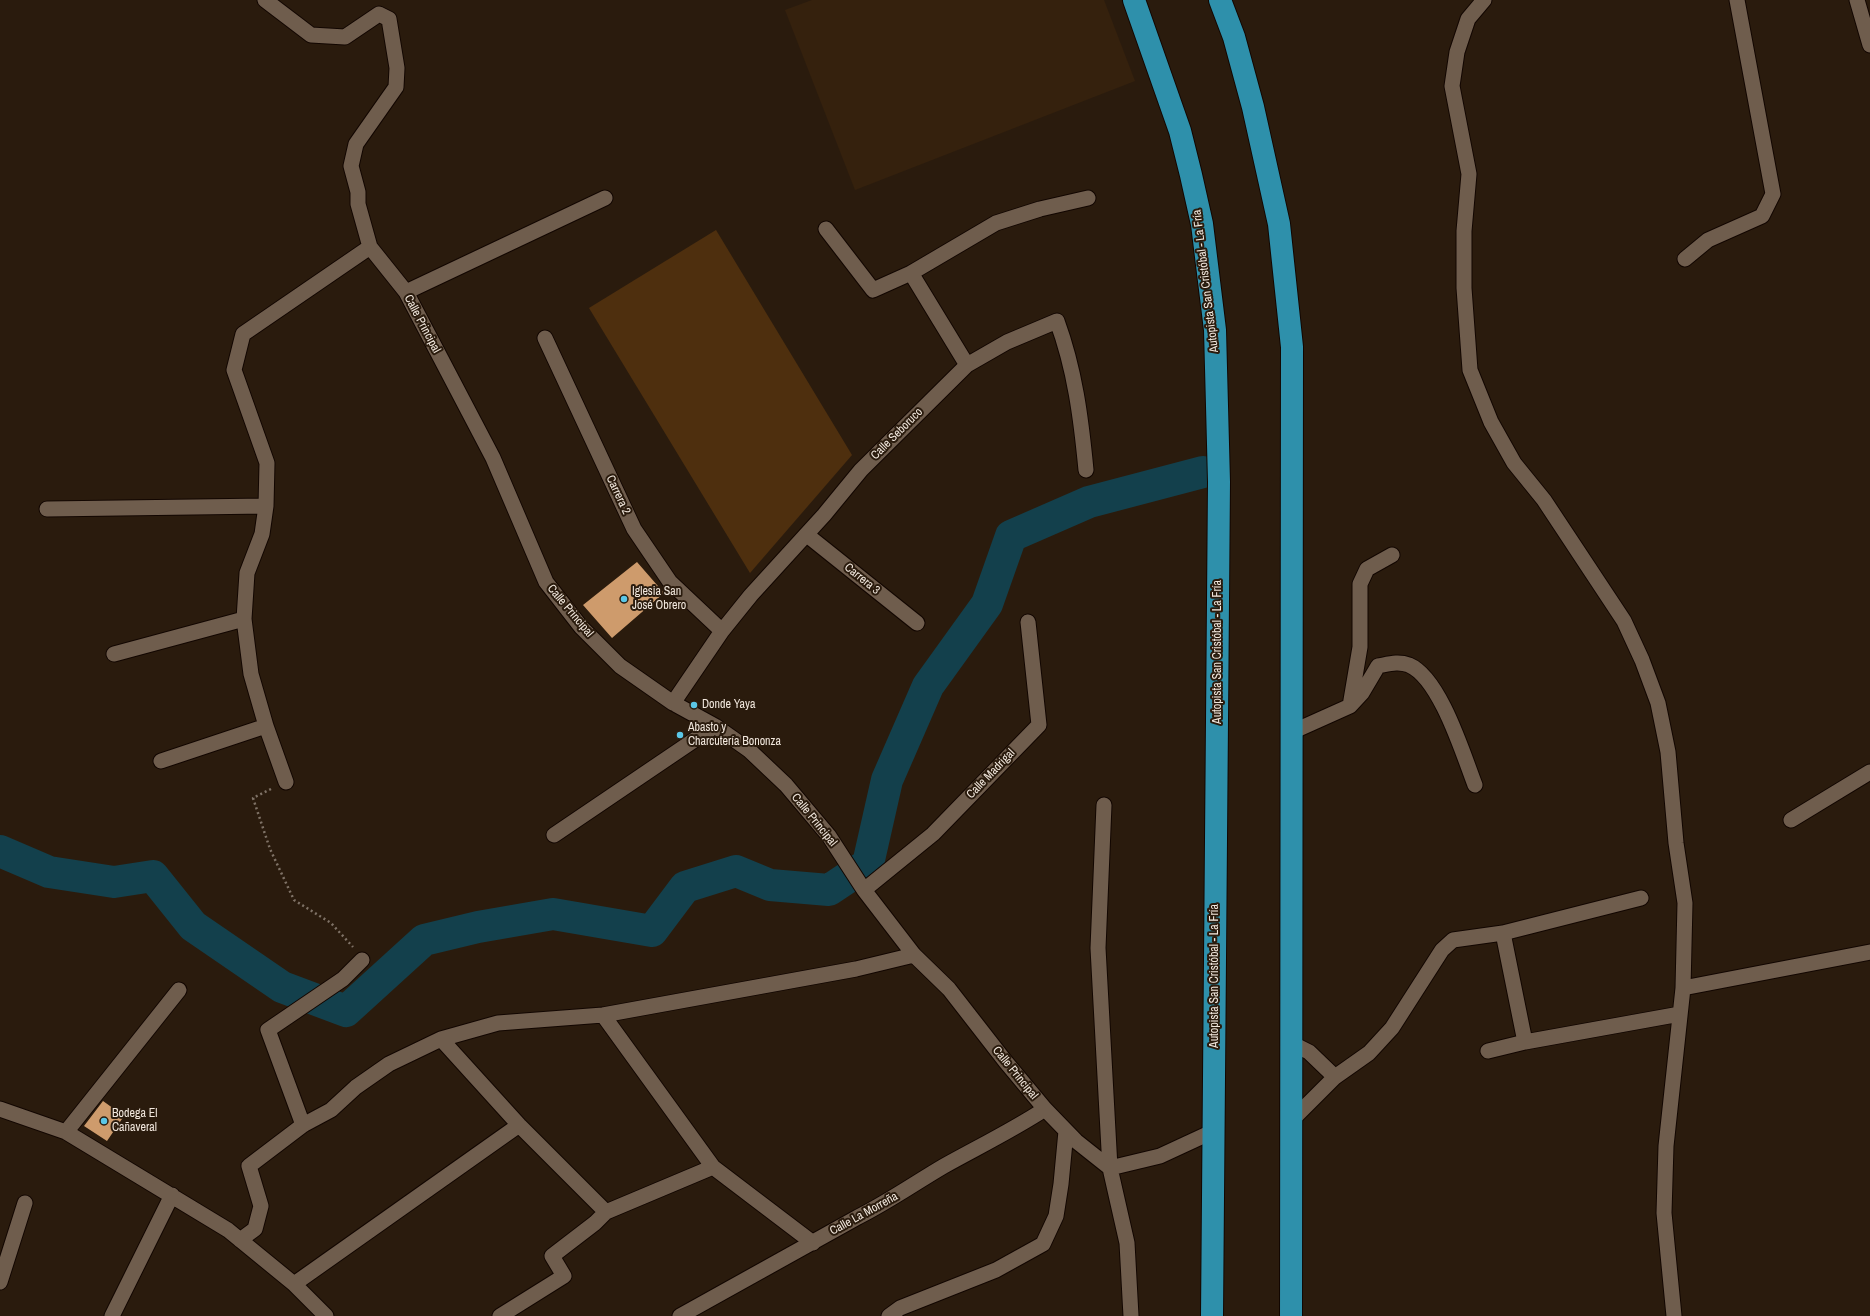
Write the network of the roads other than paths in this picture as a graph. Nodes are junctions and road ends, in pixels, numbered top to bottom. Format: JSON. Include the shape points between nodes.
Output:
{"nodes":[{"id":1,"x":264,"y":0,"type":"edge"},
{"id":2,"x":1134,"y":0,"type":"edge"},
{"id":3,"x":1220,"y":0,"type":"edge"},
{"id":4,"x":1484,"y":0,"type":"edge"},
{"id":5,"x":1737,"y":0,"type":"edge"},
{"id":6,"x":1857,"y":0,"type":"edge"},
{"id":7,"x":1870,"y":45,"type":"edge"},
{"id":8,"x":605,"y":198,"type":"dead end"},
{"id":9,"x":1088,"y":198,"type":"dead end"},
{"id":10,"x":826,"y":229,"type":"dead end"},
{"id":11,"x":370,"y":247,"type":"junction"},
{"id":12,"x":1685,"y":259,"type":"dead end"},
{"id":13,"x":911,"y":273,"type":"junction"},
{"id":14,"x":406,"y":292,"type":"junction"},
{"id":15,"x":545,"y":338,"type":"dead end"},
{"id":16,"x":967,"y":365,"type":"junction"},
{"id":17,"x":1086,"y":470,"type":"dead end"},
{"id":18,"x":266,"y":506,"type":"junction"},
{"id":19,"x":47,"y":509,"type":"dead end"},
{"id":20,"x":807,"y":535,"type":"junction"},
{"id":21,"x":1392,"y":555,"type":"dead end"},
{"id":22,"x":244,"y":619,"type":"junction"},
{"id":23,"x":1028,"y":622,"type":"dead end"},
{"id":24,"x":917,"y":623,"type":"dead end"},
{"id":25,"x":722,"y":631,"type":"junction"},
{"id":26,"x":114,"y":654,"type":"dead end"},
{"id":27,"x":673,"y":703,"type":"junction"},
{"id":28,"x":1350,"y":706,"type":"junction"},
{"id":29,"x":266,"y":726,"type":"junction"},
{"id":30,"x":715,"y":726,"type":"junction"},
{"id":31,"x":1292,"y":732,"type":"junction"},
{"id":32,"x":161,"y":761,"type":"dead end"},
{"id":33,"x":1870,"y":772,"type":"edge"},
{"id":34,"x":286,"y":782,"type":"road end"},
{"id":35,"x":1475,"y":785,"type":"dead end"},
{"id":36,"x":1104,"y":805,"type":"dead end"},
{"id":37,"x":1791,"y":820,"type":"dead end"},
{"id":38,"x":554,"y":835,"type":"dead end"},
{"id":39,"x":864,"y":890,"type":"junction"},
{"id":40,"x":1641,"y":898,"type":"dead end"},
{"id":41,"x":1503,"y":933,"type":"junction"},
{"id":42,"x":1870,"y":952,"type":"edge"},
{"id":43,"x":914,"y":955,"type":"junction"},
{"id":44,"x":362,"y":960,"type":"road end"},
{"id":45,"x":1683,"y":988,"type":"junction"},
{"id":46,"x":179,"y":990,"type":"dead end"},
{"id":47,"x":1680,"y":1014,"type":"junction"},
{"id":48,"x":603,"y":1015,"type":"junction"},
{"id":49,"x":441,"y":1039,"type":"junction"},
{"id":50,"x":1525,"y":1042,"type":"junction"},
{"id":51,"x":1291,"y":1043,"type":"junction"},
{"id":52,"x":1488,"y":1051,"type":"dead end"},
{"id":53,"x":1335,"y":1077,"type":"junction"},
{"id":54,"x":0,"y":1108,"type":"edge"},
{"id":55,"x":1045,"y":1109,"type":"junction"},
{"id":56,"x":1291,"y":1121,"type":"junction"},
{"id":57,"x":303,"y":1125,"type":"junction"},
{"id":58,"x":519,"y":1125,"type":"junction"},
{"id":59,"x":1066,"y":1131,"type":"junction"},
{"id":60,"x":66,"y":1132,"type":"junction"},
{"id":61,"x":1214,"y":1132,"type":"junction"},
{"id":62,"x":713,"y":1167,"type":"junction"},
{"id":63,"x":1110,"y":1168,"type":"junction"},
{"id":64,"x":172,"y":1195,"type":"junction"},
{"id":65,"x":25,"y":1203,"type":"dead end"},
{"id":66,"x":606,"y":1212,"type":"junction"},
{"id":67,"x":240,"y":1240,"type":"junction"},
{"id":68,"x":813,"y":1243,"type":"junction"},
{"id":69,"x":0,"y":1282,"type":"edge"},
{"id":70,"x":294,"y":1284,"type":"junction"},
{"id":71,"x":112,"y":1316,"type":"edge"},
{"id":72,"x":326,"y":1316,"type":"edge"},
{"id":73,"x":500,"y":1316,"type":"edge"},
{"id":74,"x":680,"y":1316,"type":"edge"},
{"id":75,"x":889,"y":1316,"type":"edge"},
{"id":76,"x":1131,"y":1316,"type":"edge"},
{"id":77,"x":1212,"y":1316,"type":"edge"},
{"id":78,"x":1291,"y":1316,"type":"edge"},
{"id":79,"x":1674,"y":1316,"type":"edge"}],
"edges":[{"from":1,"to":11,"type":"street","name":"Calle Principal","via":[[312,35],[345,37],[379,14],[389,18],[397,68],[396,87],[356,144],[351,166]]},
{"from":2,"to":61,"type":"highway","name":"Autopista San Cristóbal - La Fría","via":[[1180,131],[1191,175],[1202,224],[1215,330],[1219,490]]},
{"from":3,"to":31,"type":"highway","via":[[1234,37],[1251,100],[1279,224],[1292,347]]},
{"from":4,"to":45,"type":"street","via":[[1468,19],[1457,52],[1452,86],[1469,174],[1464,231],[1464,288],[1470,370],[1491,422],[1514,463],[1544,500],[1624,621],[1658,703],[1668,752],[1676,843],[1685,903]]},
{"from":5,"to":12,"type":"street","via":[[1773,194],[1762,216],[1708,240]]},
{"from":6,"to":7,"type":"street"},
{"from":8,"to":14,"type":"street"},
{"from":9,"to":13,"type":"street","via":[[996,223]]},
{"from":10,"to":13,"type":"street","via":[[873,290]]},
{"from":11,"to":14,"type":"street","name":"Calle Principal"},
{"from":11,"to":18,"type":"street","via":[[243,334],[234,370],[267,463]]},
{"from":13,"to":16,"type":"street"},
{"from":14,"to":27,"type":"street","name":"Calle Principal","via":[[493,458],[546,582],[581,626],[620,666]]},
{"from":15,"to":25,"type":"street","name":"Carrera 2","via":[[634,529],[670,582]]},
{"from":16,"to":17,"type":"street","name":"Calle Seboruco","via":[[1007,342],[1057,321],[1076,385]]},
{"from":16,"to":20,"type":"street","name":"Calle Seboruco","via":[[861,470]]},
{"from":18,"to":19,"type":"street"},
{"from":18,"to":22,"type":"street","via":[[262,534],[247,573]]},
{"from":20,"to":24,"type":"street","name":"Carrera 3"},
{"from":20,"to":25,"type":"street","name":"Calle Seboruco","via":[[751,595]]},
{"from":21,"to":28,"type":"street","via":[[1367,569],[1360,584],[1360,647]]},
{"from":22,"to":26,"type":"street"},
{"from":22,"to":29,"type":"street","via":[[251,674]]},
{"from":23,"to":39,"type":"street","name":"Calle Madrigal","via":[[1039,725],[933,834]]},
{"from":25,"to":27,"type":"street","name":"Calle Seboruco"},
{"from":27,"to":30,"type":"street","name":"Calle Principal"},
{"from":28,"to":31,"type":"street"},
{"from":28,"to":35,"type":"street","via":[[1362,693],[1378,666],[1399,663],[1418,671],[1441,701]]},
{"from":29,"to":32,"type":"street"},
{"from":29,"to":34,"type":"street"},
{"from":30,"to":38,"type":"street"},
{"from":30,"to":39,"type":"street","name":"Calle Principal","via":[[749,750],[786,785],[829,836]]},
{"from":31,"to":51,"type":"highway"},
{"from":33,"to":37,"type":"street"},
{"from":36,"to":63,"type":"street","via":[[1098,948]]},
{"from":39,"to":43,"type":"street","name":"Calle Principal"},
{"from":40,"to":41,"type":"street"},
{"from":41,"to":50,"type":"street"},
{"from":41,"to":53,"type":"street","via":[[1453,940],[1442,950],[1392,1028],[1369,1053]]},
{"from":42,"to":45,"type":"street"},
{"from":43,"to":48,"type":"street","via":[[856,969]]},
{"from":43,"to":55,"type":"street","name":"Calle Principal","via":[[949,989]]},
{"from":44,"to":57,"type":"street","via":[[343,979],[268,1030]]},
{"from":45,"to":47,"type":"street"},
{"from":46,"to":60,"type":"street"},
{"from":47,"to":50,"type":"street"},
{"from":47,"to":79,"type":"street","via":[[1666,1146],[1664,1213]]},
{"from":48,"to":49,"type":"street","via":[[498,1023]]},
{"from":48,"to":62,"type":"street"},
{"from":49,"to":57,"type":"street","via":[[389,1064],[356,1087],[330,1110]]},
{"from":49,"to":58,"type":"street"},
{"from":50,"to":52,"type":"street"},
{"from":51,"to":53,"type":"street","via":[[1309,1052]]},
{"from":51,"to":56,"type":"highway"},
{"from":53,"to":56,"type":"street"},
{"from":54,"to":60,"type":"street"},
{"from":55,"to":59,"type":"street","name":"Calle Principal"},
{"from":55,"to":68,"type":"street","name":"Calle La Morreña","via":[[942,1167],[885,1204]]},
{"from":56,"to":78,"type":"highway"},
{"from":57,"to":67,"type":"street","via":[[249,1166],[261,1206],[255,1229]]},
{"from":58,"to":66,"type":"street"},
{"from":58,"to":70,"type":"street"},
{"from":59,"to":63,"type":"street","name":"Calle Principal"},
{"from":59,"to":75,"type":"street","via":[[1056,1216],[1043,1244],[996,1270],[900,1308]]},
{"from":60,"to":64,"type":"street"},
{"from":61,"to":63,"type":"street","via":[[1160,1156]]},
{"from":61,"to":77,"type":"highway","name":"Autopista San Cristóbal - La Fría"},
{"from":62,"to":66,"type":"street"},
{"from":62,"to":68,"type":"street"},
{"from":63,"to":76,"type":"street","via":[[1127,1243]]},
{"from":64,"to":67,"type":"street"},
{"from":64,"to":71,"type":"street"},
{"from":65,"to":69,"type":"street"},
{"from":66,"to":73,"type":"street","via":[[552,1256],[564,1276]]},
{"from":67,"to":70,"type":"street"},
{"from":68,"to":74,"type":"street","name":"Calle La Morreña"},
{"from":70,"to":72,"type":"street"}]}
